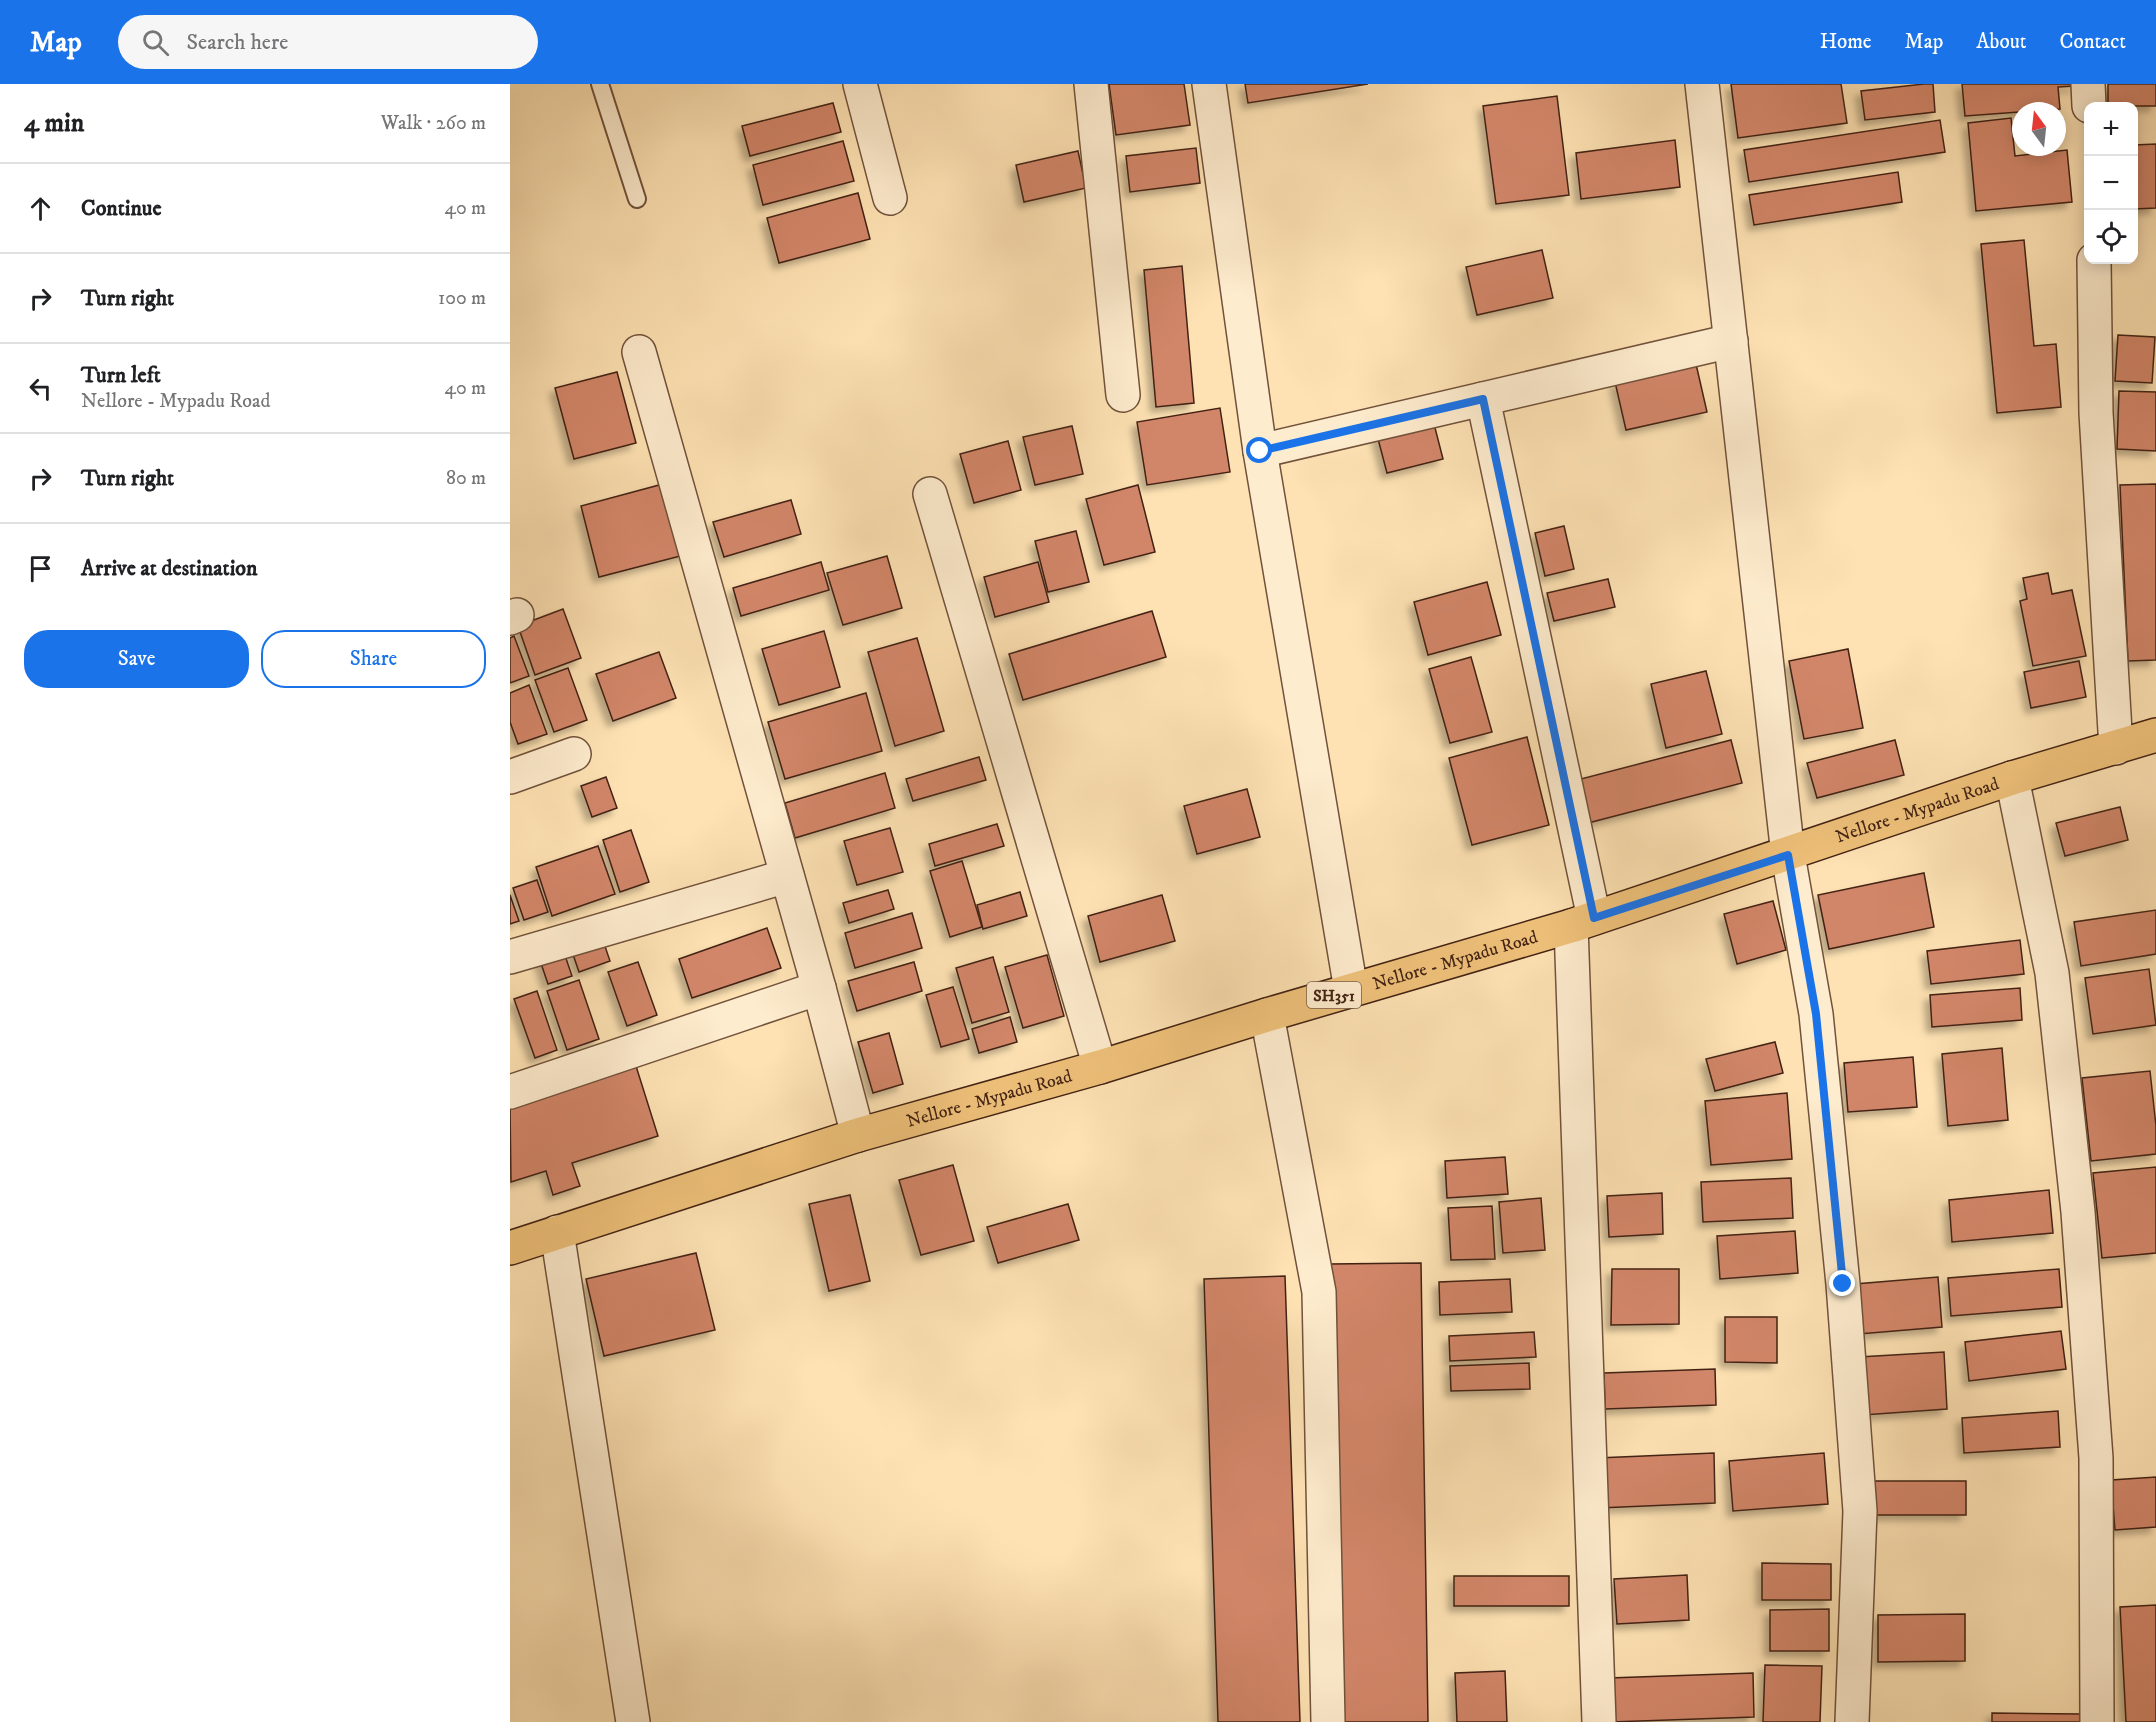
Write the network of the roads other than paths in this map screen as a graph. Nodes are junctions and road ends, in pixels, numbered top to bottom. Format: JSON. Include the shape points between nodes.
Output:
{"nodes":[{"id":1,"x":600,"y":84,"type":"edge"},
{"id":2,"x":860,"y":84,"type":"edge"},
{"id":3,"x":1091,"y":84,"type":"edge"},
{"id":4,"x":1209,"y":84,"type":"edge"},
{"id":5,"x":1702,"y":84,"type":"edge"},
{"id":6,"x":2088,"y":84,"type":"edge"},
{"id":7,"x":2089,"y":102,"type":"edge"},
{"id":8,"x":890,"y":198,"type":"dead end"},
{"id":9,"x":637,"y":199,"type":"dead end"},
{"id":10,"x":2094,"y":264,"type":"edge"},
{"id":11,"x":1731,"y":341,"type":"junction"},
{"id":12,"x":639,"y":352,"type":"dead end"},
{"id":13,"x":1123,"y":394,"type":"dead end"},
{"id":14,"x":1483,"y":399,"type":"junction"},
{"id":15,"x":1260,"y":451,"type":"junction"},
{"id":16,"x":930,"y":494,"type":"dead end"},
{"id":17,"x":2156,"y":735,"type":"edge"},
{"id":18,"x":2116,"y":748,"type":"junction"},
{"id":19,"x":574,"y":754,"type":"dead end"},
{"id":20,"x":510,"y":777,"type":"edge"},
{"id":21,"x":2012,"y":778,"type":"junction"},
{"id":22,"x":1788,"y":855,"type":"junction"},
{"id":23,"x":787,"y":876,"type":"junction"},
{"id":24,"x":1582,"y":922,"type":"junction"},
{"id":25,"x":510,"y":957,"type":"edge"},
{"id":26,"x":819,"y":988,"type":"junction"},
{"id":27,"x":1351,"y":990,"type":"junction"},
{"id":28,"x":1267,"y":1015,"type":"junction"},
{"id":29,"x":1100,"y":1067,"type":"junction"},
{"id":30,"x":510,"y":1092,"type":"edge"},
{"id":31,"x":858,"y":1135,"type":"junction"},
{"id":32,"x":557,"y":1232,"type":"junction"},
{"id":33,"x":510,"y":1248,"type":"edge"},
{"id":34,"x":633,"y":1722,"type":"edge"},
{"id":35,"x":1328,"y":1722,"type":"edge"},
{"id":36,"x":1599,"y":1722,"type":"edge"},
{"id":37,"x":1852,"y":1722,"type":"edge"},
{"id":38,"x":2097,"y":1722,"type":"edge"}],
"edges":[{"from":1,"to":9,"type":"lane"},
{"from":2,"to":8,"type":"street"},
{"from":3,"to":13,"type":"street"},
{"from":4,"to":15,"type":"street"},
{"from":5,"to":11,"type":"street"},
{"from":6,"to":7,"type":"street"},
{"from":10,"to":18,"type":"street","via":[[2096,412]]},
{"from":11,"to":14,"type":"street"},
{"from":11,"to":22,"type":"street"},
{"from":12,"to":23,"type":"street"},
{"from":14,"to":15,"type":"street"},
{"from":14,"to":24,"type":"street"},
{"from":15,"to":27,"type":"street"},
{"from":16,"to":29,"type":"street"},
{"from":17,"to":18,"type":"main road","name":"Nellore - Mypadu Road","number":"SH351"},
{"from":18,"to":21,"type":"main road","name":"Nellore - Mypadu Road","number":"SH351"},
{"from":19,"to":20,"type":"street"},
{"from":21,"to":22,"type":"main road","name":"Nellore - Mypadu Road","number":"SH351"},
{"from":21,"to":38,"type":"street","via":[[2052,973],[2078,1212],[2096,1458]]},
{"from":22,"to":24,"type":"main road","name":"Nellore - Mypadu Road","number":"SH351"},
{"from":22,"to":37,"type":"street","via":[[1816,1014],[1843,1284],[1860,1511]]},
{"from":23,"to":25,"type":"street"},
{"from":23,"to":26,"type":"street"},
{"from":24,"to":27,"type":"main road","name":"Nellore - Mypadu Road","number":"SH351"},
{"from":24,"to":36,"type":"street"},
{"from":26,"to":30,"type":"street"},
{"from":26,"to":31,"type":"street"},
{"from":27,"to":28,"type":"main road","name":"Nellore - Mypadu Road","number":"SH351"},
{"from":28,"to":29,"type":"main road","name":"Nellore - Mypadu Road","number":"SH351"},
{"from":28,"to":35,"type":"street","via":[[1318,1292]]},
{"from":29,"to":31,"type":"main road","name":"Nellore - Mypadu Road","number":"SH351"},
{"from":31,"to":32,"type":"main road","name":"Nellore - Mypadu Road","number":"SH351"},
{"from":32,"to":33,"type":"main road","name":"Nellore - Mypadu Road","number":"SH351"},
{"from":32,"to":34,"type":"street"}]}
